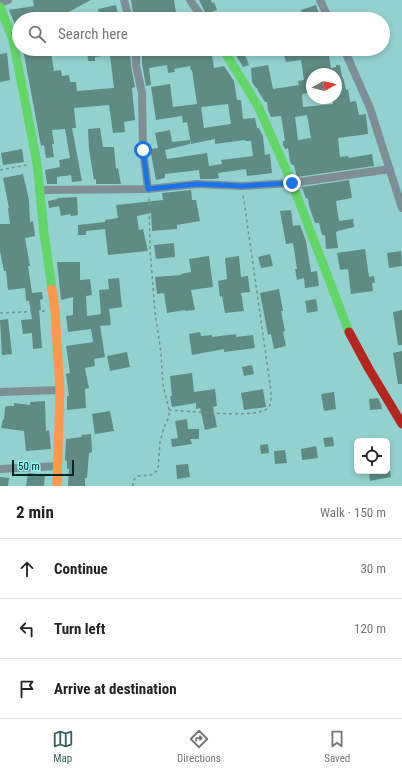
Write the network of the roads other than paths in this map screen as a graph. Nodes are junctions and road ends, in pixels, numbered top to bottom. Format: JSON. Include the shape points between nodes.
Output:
{"nodes":[{"id":1,"x":8,"y":0,"type":"edge"},
{"id":2,"x":124,"y":0,"type":"edge"},
{"id":3,"x":190,"y":0,"type":"edge"},
{"id":4,"x":320,"y":0,"type":"edge"},
{"id":5,"x":0,"y":3,"type":"edge"},
{"id":6,"x":0,"y":7,"type":"edge"},
{"id":7,"x":127,"y":12,"type":"edge"},
{"id":8,"x":198,"y":12,"type":"edge"},
{"id":9,"x":326,"y":12,"type":"edge"},
{"id":10,"x":12,"y":37,"type":"edge"},
{"id":11,"x":16,"y":56,"type":"edge"},
{"id":12,"x":136,"y":56,"type":"edge"},
{"id":13,"x":227,"y":56,"type":"edge"},
{"id":14,"x":347,"y":56,"type":"edge"},
{"id":15,"x":390,"y":169,"type":"junction"},
{"id":16,"x":292,"y":183,"type":"junction"},
{"id":17,"x":148,"y":189,"type":"junction"},
{"id":18,"x":39,"y":190,"type":"junction"},
{"id":19,"x":402,"y":208,"type":"edge"},
{"id":20,"x":60,"y":390,"type":"junction"},
{"id":21,"x":0,"y":392,"type":"edge"},
{"id":22,"x":402,"y":424,"type":"edge"},
{"id":23,"x":58,"y":466,"type":"junction"},
{"id":24,"x":0,"y":469,"type":"edge"},
{"id":25,"x":57,"y":486,"type":"edge"}],
"edges":[{"from":1,"to":5,"type":"street"},
{"from":2,"to":7,"type":"street"},
{"from":3,"to":8,"type":"street"},
{"from":4,"to":9,"type":"street"},
{"from":6,"to":10,"type":"street"},
{"from":11,"to":18,"type":"street","via":[[37,163]]},
{"from":12,"to":17,"type":"street","via":[[142,93],[143,150]]},
{"from":13,"to":16,"type":"street","via":[[258,106]]},
{"from":14,"to":15,"type":"street","via":[[370,108]]},
{"from":15,"to":16,"type":"street"},
{"from":15,"to":19,"type":"street"},
{"from":16,"to":17,"type":"street","via":[[242,186],[197,184]]},
{"from":16,"to":22,"type":"street","via":[[346,326]]},
{"from":17,"to":18,"type":"street"},
{"from":18,"to":20,"type":"street","via":[[55,311]]},
{"from":20,"to":21,"type":"street"},
{"from":20,"to":23,"type":"street"},
{"from":23,"to":24,"type":"street"},
{"from":23,"to":25,"type":"street"}]}
